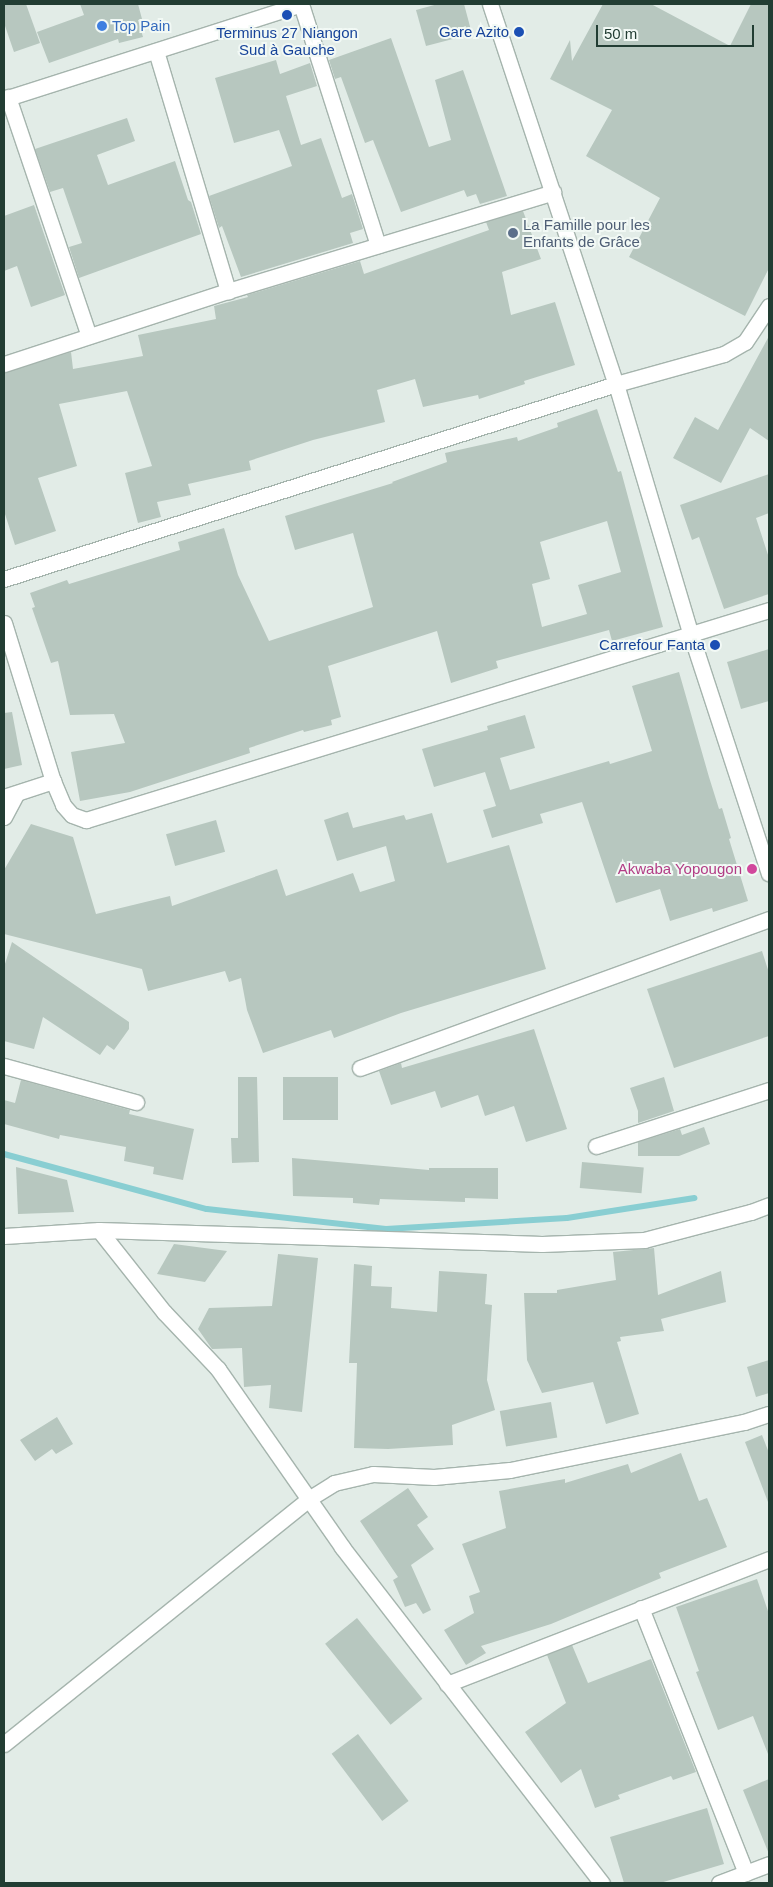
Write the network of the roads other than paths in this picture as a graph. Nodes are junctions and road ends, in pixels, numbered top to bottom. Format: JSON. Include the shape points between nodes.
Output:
{"nodes":[{"id":1,"x":301,"y":4,"type":"edge"},
{"id":2,"x":490,"y":4,"type":"edge"},
{"id":3,"x":156,"y":50,"type":"junction"},
{"id":4,"x":6,"y":98,"type":"edge"},
{"id":5,"x":553,"y":192,"type":"junction"},
{"id":6,"x":378,"y":245,"type":"junction"},
{"id":7,"x":228,"y":291,"type":"junction"},
{"id":8,"x":769,"y":306,"type":"edge"},
{"id":9,"x":89,"y":336,"type":"junction"},
{"id":10,"x":4,"y":364,"type":"edge"},
{"id":11,"x":616,"y":384,"type":"junction"},
{"id":12,"x":4,"y":579,"type":"edge"},
{"id":13,"x":769,"y":610,"type":"edge"},
{"id":14,"x":4,"y":623,"type":"edge"},
{"id":15,"x":690,"y":632,"type":"junction"},
{"id":16,"x":53,"y":781,"type":"junction"},
{"id":17,"x":10,"y":795,"type":"edge"},
{"id":18,"x":4,"y":817,"type":"edge"},
{"id":19,"x":769,"y":873,"type":"edge"},
{"id":20,"x":769,"y":919,"type":"edge"},
{"id":21,"x":4,"y":1066,"type":"edge"},
{"id":22,"x":360,"y":1068,"type":"dead end"},
{"id":23,"x":769,"y":1090,"type":"edge"},
{"id":24,"x":136,"y":1102,"type":"dead end"},
{"id":25,"x":596,"y":1146,"type":"dead end"},
{"id":26,"x":769,"y":1205,"type":"edge"},
{"id":27,"x":99,"y":1230,"type":"junction"},
{"id":28,"x":4,"y":1236,"type":"edge"},
{"id":29,"x":769,"y":1414,"type":"edge"},
{"id":30,"x":307,"y":1500,"type":"junction"},
{"id":31,"x":769,"y":1558,"type":"edge"},
{"id":32,"x":640,"y":1608,"type":"junction"},
{"id":33,"x":447,"y":1684,"type":"junction"},
{"id":34,"x":4,"y":1744,"type":"edge"},
{"id":35,"x":769,"y":1864,"type":"edge"},
{"id":36,"x":746,"y":1873,"type":"junction"},
{"id":37,"x":602,"y":1883,"type":"edge"},
{"id":38,"x":719,"y":1883,"type":"edge"}],
"edges":[{"from":1,"to":3,"type":"street"},
{"from":1,"to":6,"type":"street"},
{"from":2,"to":5,"type":"street"},
{"from":3,"to":4,"type":"street"},
{"from":3,"to":7,"type":"street"},
{"from":4,"to":9,"type":"street"},
{"from":5,"to":6,"type":"street"},
{"from":5,"to":11,"type":"street"},
{"from":6,"to":7,"type":"street"},
{"from":7,"to":9,"type":"street"},
{"from":8,"to":11,"type":"street","via":[[745,342],[724,354]]},
{"from":9,"to":10,"type":"street"},
{"from":11,"to":12,"type":"street"},
{"from":11,"to":15,"type":"street"},
{"from":13,"to":15,"type":"street"},
{"from":14,"to":16,"type":"street"},
{"from":15,"to":16,"type":"street","via":[[86,820],[72,815],[63,805]]},
{"from":15,"to":19,"type":"street"},
{"from":16,"to":17,"type":"street"},
{"from":17,"to":18,"type":"street"},
{"from":20,"to":22,"type":"street"},
{"from":21,"to":24,"type":"street"},
{"from":23,"to":25,"type":"street"},
{"from":26,"to":27,"type":"street","via":[[644,1240],[542,1244]]},
{"from":27,"to":28,"type":"street"},
{"from":27,"to":30,"type":"street","via":[[164,1312],[218,1369]]},
{"from":29,"to":30,"type":"street","via":[[744,1422],[510,1470],[434,1477],[374,1474],[334,1483]]},
{"from":30,"to":33,"type":"street"},
{"from":30,"to":34,"type":"street"},
{"from":31,"to":32,"type":"street"},
{"from":32,"to":33,"type":"street"},
{"from":32,"to":36,"type":"street"},
{"from":33,"to":37,"type":"street"},
{"from":35,"to":36,"type":"street"},
{"from":36,"to":38,"type":"street"}]}
